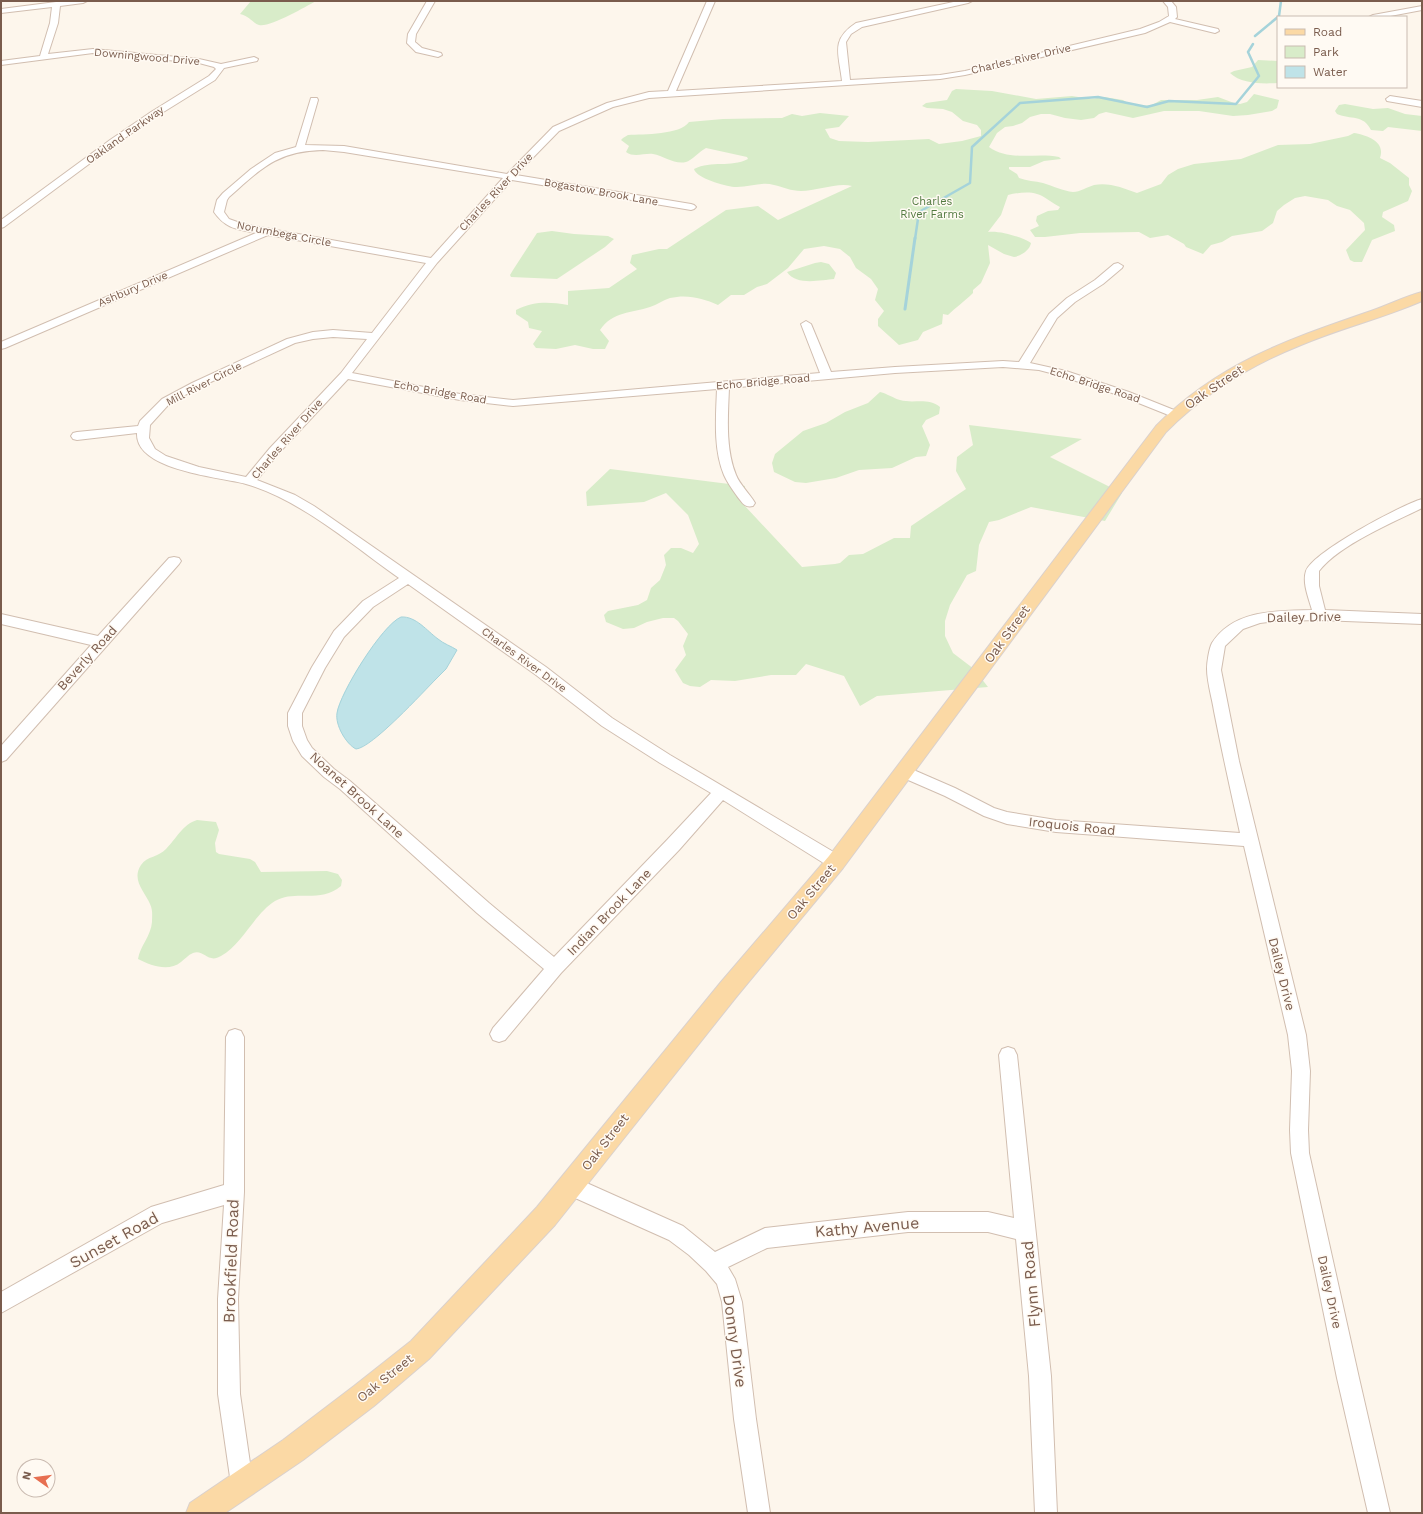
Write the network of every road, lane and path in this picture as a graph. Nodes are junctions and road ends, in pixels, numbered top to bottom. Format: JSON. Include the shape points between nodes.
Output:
{"nodes":[{"id":1,"x":83,"y":1,"type":"edge"},
{"id":2,"x":431,"y":1,"type":"edge"},
{"id":3,"x":711,"y":1,"type":"edge"},
{"id":4,"x":968,"y":1,"type":"edge"},
{"id":5,"x":1167,"y":1,"type":"edge"},
{"id":6,"x":1415,"y":1,"type":"edge"},
{"id":7,"x":953,"y":2,"type":"edge"},
{"id":8,"x":56,"y":4,"type":"junction"},
{"id":9,"x":1422,"y":6,"type":"edge"},
{"id":10,"x":1,"y":11,"type":"edge"},
{"id":11,"x":1377,"y":16,"type":"edge"},
{"id":12,"x":1170,"y":20,"type":"junction"},
{"id":13,"x":1215,"y":31,"type":"dead end"},
{"id":14,"x":438,"y":55,"type":"dead end"},
{"id":15,"x":43,"y":58,"type":"junction"},
{"id":16,"x":254,"y":59,"type":"dead end"},
{"id":17,"x":1,"y":64,"type":"edge"},
{"id":18,"x":220,"y":67,"type":"junction"},
{"id":19,"x":846,"y":82,"type":"junction"},
{"id":20,"x":671,"y":93,"type":"junction"},
{"id":21,"x":1390,"y":99,"type":"dead end"},
{"id":22,"x":314,"y":100,"type":"dead end"},
{"id":23,"x":1422,"y":104,"type":"edge"},
{"id":24,"x":300,"y":148,"type":"junction"},
{"id":25,"x":510,"y":176,"type":"junction"},
{"id":26,"x":691,"y":207,"type":"dead end"},
{"id":27,"x":1,"y":225,"type":"edge"},
{"id":28,"x":266,"y":232,"type":"junction"},
{"id":29,"x":433,"y":261,"type":"junction"},
{"id":30,"x":1118,"y":266,"type":"dead end"},
{"id":31,"x":1422,"y":296,"type":"edge"},
{"id":32,"x":806,"y":324,"type":"dead end"},
{"id":33,"x":375,"y":337,"type":"junction"},
{"id":34,"x":1,"y":346,"type":"edge"},
{"id":35,"x":1023,"y":365,"type":"junction"},
{"id":36,"x":345,"y":375,"type":"junction"},
{"id":37,"x":827,"y":376,"type":"junction"},
{"id":38,"x":723,"y":385,"type":"junction"},
{"id":39,"x":1175,"y":414,"type":"junction"},
{"id":40,"x":143,"y":429,"type":"junction"},
{"id":41,"x":77,"y":436,"type":"dead end"},
{"id":42,"x":250,"y":481,"type":"junction"},
{"id":43,"x":749,"y":503,"type":"dead end"},
{"id":44,"x":1422,"y":503,"type":"edge"},
{"id":45,"x":174,"y":561,"type":"dead end"},
{"id":46,"x":408,"y":578,"type":"junction"},
{"id":47,"x":1320,"y":615,"type":"junction"},
{"id":48,"x":1,"y":619,"type":"edge"},
{"id":49,"x":1422,"y":619,"type":"edge"},
{"id":50,"x":101,"y":642,"type":"junction"},
{"id":51,"x":1,"y":756,"type":"edge"},
{"id":52,"x":904,"y":772,"type":"junction"},
{"id":53,"x":721,"y":792,"type":"junction"},
{"id":54,"x":1250,"y":840,"type":"junction"},
{"id":55,"x":836,"y":862,"type":"junction"},
{"id":56,"x":556,"y":968,"type":"junction"},
{"id":57,"x":499,"y":1034,"type":"dead end"},
{"id":58,"x":235,"y":1036,"type":"dead end"},
{"id":59,"x":1008,"y":1055,"type":"dead end"},
{"id":60,"x":571,"y":1186,"type":"junction"},
{"id":61,"x":234,"y":1192,"type":"junction"},
{"id":62,"x":1026,"y":1231,"type":"junction"},
{"id":63,"x":713,"y":1264,"type":"junction"},
{"id":64,"x":1,"y":1303,"type":"edge"},
{"id":65,"x":242,"y":1484,"type":"junction"},
{"id":66,"x":200,"y":1513,"type":"edge"},
{"id":67,"x":759,"y":1513,"type":"edge"},
{"id":68,"x":1046,"y":1513,"type":"edge"},
{"id":69,"x":1379,"y":1513,"type":"edge"}],
"edges":[{"from":1,"to":8,"type":"street"},
{"from":2,"to":14,"type":"street","via":[[412,34],[411,43],[419,50]]},
{"from":3,"to":20,"type":"street"},
{"from":4,"to":7,"type":"street"},
{"from":5,"to":12,"type":"street","via":[[1173,11]]},
{"from":6,"to":9,"type":"street"},
{"from":7,"to":19,"type":"street","via":[[859,25],[850,30],[842,42]]},
{"from":8,"to":10,"type":"street"},
{"from":8,"to":15,"type":"street","via":[[54,23]]},
{"from":9,"to":11,"type":"street"},
{"from":12,"to":13,"type":"street"},
{"from":12,"to":19,"type":"street","name":"Charles River Drive","via":[[1142,31],[965,73],[940,77]]},
{"from":15,"to":17,"type":"street","name":"Downingwood Drive"},
{"from":15,"to":18,"type":"street","name":"Downingwood Drive","via":[[93,51],[199,61]]},
{"from":16,"to":18,"type":"street"},
{"from":18,"to":27,"type":"street","name":"Oakland Parkway","via":[[212,78],[113,142]]},
{"from":19,"to":20,"type":"street","name":"Charles River Drive"},
{"from":20,"to":25,"type":"street","name":"Charles River Drive","via":[[639,97],[610,105],[556,129]]},
{"from":21,"to":23,"type":"street"},
{"from":22,"to":24,"type":"street"},
{"from":24,"to":25,"type":"street","name":"Norumbega Circle","via":[[344,149]]},
{"from":24,"to":28,"type":"street","name":"Norumbega Circle","via":[[264,162],[222,200],[219,212],[226,221]]},
{"from":25,"to":26,"type":"street","name":"Bogastow Brook Lane"},
{"from":25,"to":29,"type":"street","name":"Charles River Drive"},
{"from":28,"to":29,"type":"street","name":"Norumbega Circle"},
{"from":28,"to":34,"type":"street","name":"Ashbury Drive"},
{"from":29,"to":33,"type":"street","name":"Charles River Drive"},
{"from":30,"to":35,"type":"street","via":[[1053,316]]},
{"from":31,"to":39,"type":"main road","name":"Oak Street","via":[[1294,343],[1253,361]]},
{"from":32,"to":37,"type":"street"},
{"from":33,"to":36,"type":"street","name":"Charles River Drive"},
{"from":33,"to":40,"type":"street","name":"Mill River Circle","via":[[329,332],[291,341],[166,401],[144,424]]},
{"from":35,"to":37,"type":"street","name":"Echo Bridge Road","via":[[982,364]]},
{"from":35,"to":39,"type":"street","name":"Echo Bridge Road","via":[[1090,382]]},
{"from":36,"to":38,"type":"street","name":"Echo Bridge Road","via":[[460,397],[513,403]]},
{"from":36,"to":42,"type":"street","name":"Charles River Drive","via":[[274,451]]},
{"from":37,"to":38,"type":"street","name":"Echo Bridge Road"},
{"from":38,"to":43,"type":"street","via":[[726,456],[736,487]]},
{"from":39,"to":52,"type":"main road","name":"Oak Street","via":[[1066,554]]},
{"from":40,"to":41,"type":"street"},
{"from":40,"to":42,"type":"street","via":[[143,438],[147,445],[169,462]]},
{"from":42,"to":46,"type":"street","name":"Charles River Drive","via":[[310,509]]},
{"from":44,"to":47,"type":"street","via":[[1345,544],[1319,561],[1312,571],[1315,600]]},
{"from":45,"to":50,"type":"street","name":"Beverly Road"},
{"from":46,"to":53,"type":"street","name":"Charles River Drive","via":[[541,671],[607,722]]},
{"from":46,"to":56,"type":"street","name":"Noanet Brook Lane","via":[[368,604],[339,634],[295,713],[295,726],[300,741],[307,752],[329,773],[483,908]]},
{"from":47,"to":49,"type":"street","name":"Dailey Drive"},
{"from":47,"to":54,"type":"street","name":"Dailey Drive","via":[[1258,618],[1238,626],[1218,645],[1214,670],[1231,761]]},
{"from":48,"to":50,"type":"street"},
{"from":50,"to":51,"type":"street","name":"Beverly Road"},
{"from":52,"to":54,"type":"street","name":"Iroquois Road","via":[[989,812],[1019,820],[1056,826]]},
{"from":52,"to":55,"type":"main road","name":"Oak Street"},
{"from":53,"to":55,"type":"street","name":"Charles River Drive"},
{"from":53,"to":56,"type":"street","name":"Indian Brook Lane"},
{"from":54,"to":69,"type":"street","name":"Dailey Drive","via":[[1297,1035],[1301,1071],[1300,1153]]},
{"from":55,"to":60,"type":"main road","name":"Oak Street","via":[[660,1074]]},
{"from":56,"to":57,"type":"street","name":"Indian Brook Lane"},
{"from":58,"to":61,"type":"street","name":"Brookfield Road"},
{"from":59,"to":62,"type":"street","name":"Flynn Road"},
{"from":60,"to":63,"type":"street","name":"Donny Drive","via":[[676,1233]]},
{"from":60,"to":65,"type":"main road","name":"Oak Street","via":[[420,1350],[293,1450]]},
{"from":61,"to":64,"type":"street","name":"Sunset Road","via":[[158,1214]]},
{"from":61,"to":65,"type":"street","name":"Brookfield Road","via":[[228,1298],[229,1394]]},
{"from":62,"to":63,"type":"street","name":"Kathy Avenue","via":[[988,1222],[908,1222],[764,1238]]},
{"from":62,"to":68,"type":"street","name":"Flynn Road","via":[[1040,1376]]},
{"from":63,"to":67,"type":"street","name":"Donny Drive","via":[[725,1279],[732,1302]]},
{"from":65,"to":66,"type":"main road","name":"Oak Street"}]}
